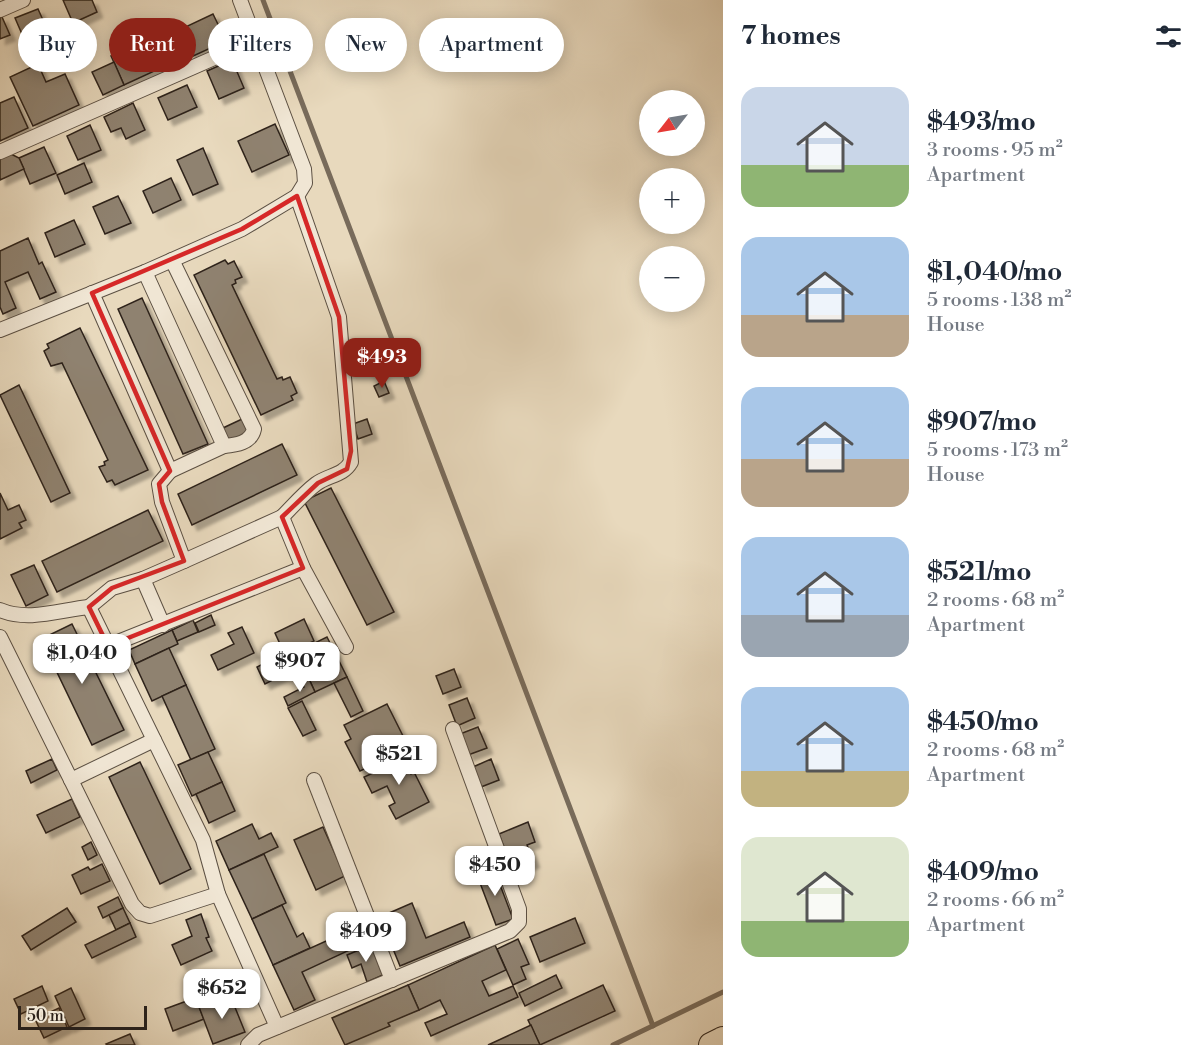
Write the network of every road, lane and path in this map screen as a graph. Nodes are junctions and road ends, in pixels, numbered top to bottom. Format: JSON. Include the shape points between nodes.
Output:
{"nodes":[{"id":1,"x":23,"y":0,"type":"edge"},
{"id":2,"x":240,"y":0,"type":"edge"},
{"id":3,"x":0,"y":10,"type":"edge"},
{"id":4,"x":247,"y":18,"type":"edge"},
{"id":5,"x":208,"y":61,"type":"edge"},
{"id":6,"x":267,"y":72,"type":"edge"},
{"id":7,"x":0,"y":152,"type":"edge"},
{"id":8,"x":297,"y":196,"type":"junction"},
{"id":9,"x":172,"y":260,"type":"junction"},
{"id":10,"x":145,"y":272,"type":"junction"},
{"id":11,"x":92,"y":293,"type":"junction"},
{"id":12,"x":0,"y":330,"type":"edge"},
{"id":13,"x":224,"y":446,"type":"junction"},
{"id":14,"x":171,"y":471,"type":"junction"},
{"id":15,"x":282,"y":517,"type":"junction"},
{"id":16,"x":184,"y":561,"type":"junction"},
{"id":17,"x":303,"y":568,"type":"junction"},
{"id":18,"x":143,"y":579,"type":"junction"},
{"id":19,"x":89,"y":607,"type":"junction"},
{"id":20,"x":0,"y":610,"type":"edge"},
{"id":21,"x":163,"y":625,"type":"junction"},
{"id":22,"x":0,"y":637,"type":"edge"},
{"id":23,"x":108,"y":646,"type":"junction"},
{"id":24,"x":346,"y":647,"type":"dead end"},
{"id":25,"x":453,"y":729,"type":"dead end"},
{"id":26,"x":154,"y":740,"type":"junction"},
{"id":27,"x":71,"y":780,"type":"junction"},
{"id":28,"x":314,"y":780,"type":"dead end"},
{"id":29,"x":218,"y":894,"type":"junction"},
{"id":30,"x":392,"y":980,"type":"junction"},
{"id":31,"x":277,"y":1027,"type":"junction"},
{"id":32,"x":723,"y":1039,"type":"edge"},
{"id":33,"x":248,"y":1045,"type":"edge"},
{"id":34,"x":711,"y":1045,"type":"edge"}],
"edges":[{"from":1,"to":3,"type":"street"},
{"from":2,"to":4,"type":"street"},
{"from":5,"to":7,"type":"street"},
{"from":6,"to":8,"type":"street","via":[[304,169],[305,183]]},
{"from":8,"to":9,"type":"street","via":[[242,229]]},
{"from":8,"to":15,"type":"street","via":[[339,317],[351,462],[347,469],[318,483]]},
{"from":9,"to":10,"type":"street"},
{"from":9,"to":13,"type":"street","via":[[254,429],[253,435],[236,446]]},
{"from":10,"to":11,"type":"street"},
{"from":10,"to":13,"type":"street"},
{"from":11,"to":12,"type":"street"},
{"from":11,"to":14,"type":"street"},
{"from":13,"to":14,"type":"street"},
{"from":14,"to":16,"type":"street","via":[[159,484]]},
{"from":15,"to":16,"type":"street"},
{"from":15,"to":17,"type":"street"},
{"from":16,"to":18,"type":"street"},
{"from":17,"to":21,"type":"street"},
{"from":17,"to":24,"type":"street"},
{"from":18,"to":19,"type":"street","via":[[112,588]]},
{"from":18,"to":21,"type":"street"},
{"from":19,"to":20,"type":"street","via":[[36,615],[12,615]]},
{"from":19,"to":23,"type":"street"},
{"from":21,"to":23,"type":"street"},
{"from":22,"to":27,"type":"street"},
{"from":23,"to":26,"type":"street"},
{"from":25,"to":30,"type":"street","via":[[519,909],[519,922],[510,932]]},
{"from":26,"to":27,"type":"street"},
{"from":26,"to":29,"type":"street","via":[[203,840]]},
{"from":27,"to":29,"type":"street","via":[[140,913],[150,915]]},
{"from":28,"to":30,"type":"street"},
{"from":29,"to":31,"type":"street"},
{"from":30,"to":31,"type":"street"},
{"from":31,"to":33,"type":"street","via":[[258,1035]]},
{"from":32,"to":34,"type":"highway"}]}
